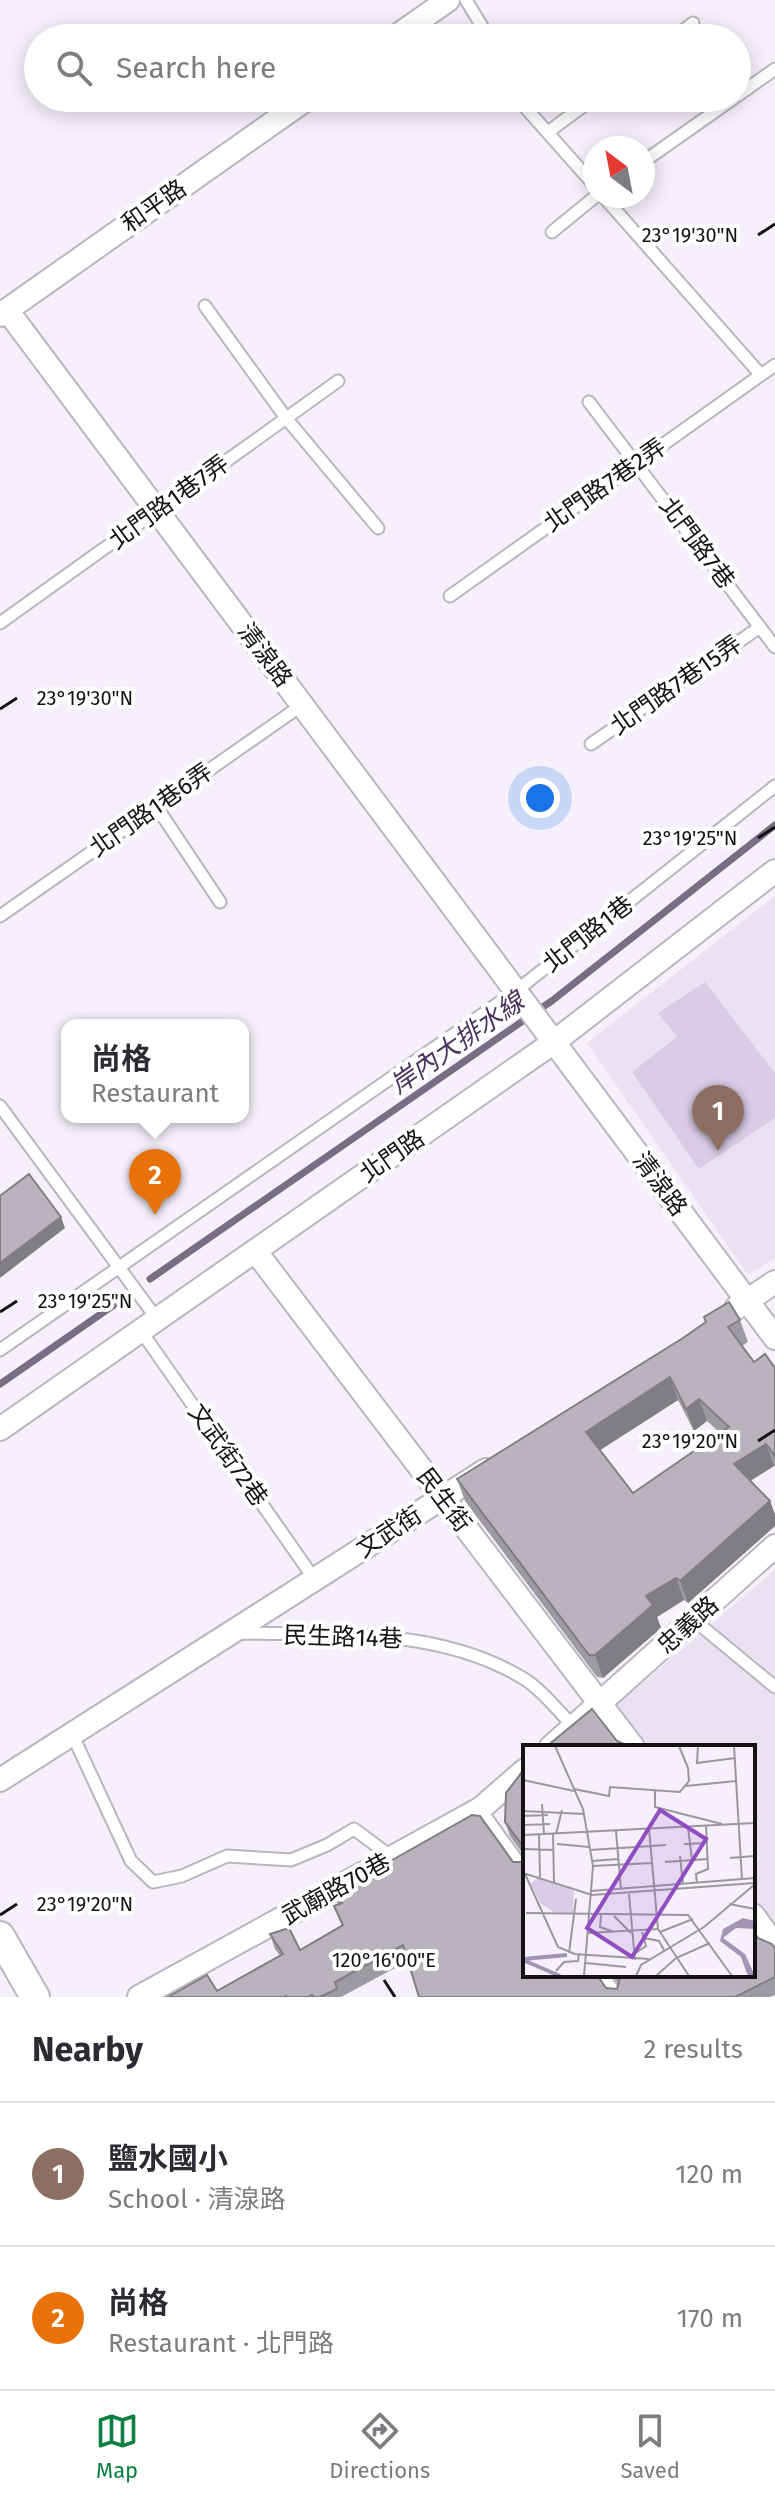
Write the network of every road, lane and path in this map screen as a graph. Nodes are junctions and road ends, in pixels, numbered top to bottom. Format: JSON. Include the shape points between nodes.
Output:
{"nodes":[{"id":1,"x":448,"y":0,"type":"edge"},
{"id":2,"x":466,"y":0,"type":"edge"},
{"id":3,"x":414,"y":24,"type":"edge"},
{"id":4,"x":481,"y":24,"type":"edge"},
{"id":5,"x":775,"y":69,"type":"edge"},
{"id":6,"x":751,"y":86,"type":"edge"},
{"id":7,"x":288,"y":112,"type":"edge"},
{"id":8,"x":530,"y":112,"type":"edge"},
{"id":9,"x":575,"y":112,"type":"edge"},
{"id":10,"x":715,"y":112,"type":"edge"},
{"id":11,"x":548,"y":132,"type":"junction"},
{"id":12,"x":655,"y":154,"type":"edge"},
{"id":13,"x":583,"y":172,"type":"edge"},
{"id":14,"x":583,"y":207,"type":"edge"},
{"id":15,"x":614,"y":208,"type":"edge"},
{"id":16,"x":552,"y":232,"type":"dead end"},
{"id":17,"x":205,"y":306,"type":"dead end"},
{"id":18,"x":3,"y":313,"type":"edge"},
{"id":19,"x":775,"y":365,"type":"edge"},
{"id":20,"x":761,"y":375,"type":"junction"},
{"id":21,"x":338,"y":381,"type":"dead end"},
{"id":22,"x":589,"y":402,"type":"dead end"},
{"id":23,"x":286,"y":418,"type":"junction"},
{"id":24,"x":636,"y":463,"type":"junction"},
{"id":25,"x":157,"y":511,"type":"junction"},
{"id":26,"x":378,"y":528,"type":"dead end"},
{"id":27,"x":450,"y":596,"type":"dead end"},
{"id":28,"x":0,"y":623,"type":"edge"},
{"id":29,"x":760,"y":627,"type":"junction"},
{"id":30,"x":775,"y":647,"type":"edge"},
{"id":31,"x":302,"y":705,"type":"junction"},
{"id":32,"x":591,"y":744,"type":"dead end"},
{"id":33,"x":775,"y":786,"type":"edge"},
{"id":34,"x":156,"y":806,"type":"junction"},
{"id":35,"x":775,"y":871,"type":"edge"},
{"id":36,"x":220,"y":902,"type":"dead end"},
{"id":37,"x":0,"y":916,"type":"edge"},
{"id":38,"x":520,"y":995,"type":"junction"},
{"id":39,"x":549,"y":1036,"type":"junction"},
{"id":40,"x":0,"y":1106,"type":"edge"},
{"id":41,"x":256,"y":1252,"type":"junction"},
{"id":42,"x":119,"y":1267,"type":"junction"},
{"id":43,"x":775,"y":1282,"type":"edge"},
{"id":44,"x":747,"y":1301,"type":"junction"},
{"id":45,"x":721,"y":1318,"type":"edge"},
{"id":46,"x":149,"y":1325,"type":"junction"},
{"id":47,"x":775,"y":1338,"type":"edge"},
{"id":48,"x":0,"y":1350,"type":"edge"},
{"id":49,"x":0,"y":1429,"type":"edge"},
{"id":50,"x":509,"y":1455,"type":"edge"},
{"id":51,"x":443,"y":1498,"type":"junction"},
{"id":52,"x":775,"y":1546,"type":"edge"},
{"id":53,"x":315,"y":1580,"type":"junction"},
{"id":54,"x":694,"y":1620,"type":"junction"},
{"id":55,"x":230,"y":1633,"type":"junction"},
{"id":56,"x":770,"y":1675,"type":"edge"},
{"id":57,"x":775,"y":1687,"type":"edge"},
{"id":58,"x":600,"y":1702,"type":"junction"},
{"id":59,"x":574,"y":1727,"type":"junction"},
{"id":60,"x":72,"y":1734,"type":"junction"},
{"id":61,"x":553,"y":1745,"type":"edge"},
{"id":62,"x":632,"y":1745,"type":"edge"},
{"id":63,"x":523,"y":1772,"type":"edge"},
{"id":64,"x":0,"y":1780,"type":"edge"},
{"id":65,"x":480,"y":1809,"type":"junction"},
{"id":66,"x":393,"y":1858,"type":"junction"},
{"id":67,"x":523,"y":1868,"type":"edge"},
{"id":68,"x":755,"y":1917,"type":"edge"},
{"id":69,"x":0,"y":1936,"type":"edge"},
{"id":70,"x":774,"y":1941,"type":"edge"},
{"id":71,"x":603,"y":1977,"type":"edge"},
{"id":72,"x":35,"y":1997,"type":"edge"},
{"id":73,"x":139,"y":1997,"type":"edge"},
{"id":74,"x":618,"y":1997,"type":"edge"}],
"edges":[{"from":1,"to":3,"type":"street"},
{"from":2,"to":4,"type":"lane"},
{"from":5,"to":6,"type":"lane"},
{"from":7,"to":18,"type":"street","name":"和平路"},
{"from":8,"to":11,"type":"lane"},
{"from":9,"to":11,"type":"lane"},
{"from":10,"to":12,"type":"lane"},
{"from":11,"to":13,"type":"lane"},
{"from":14,"to":16,"type":"lane"},
{"from":15,"to":20,"type":"lane"},
{"from":17,"to":23,"type":"lane"},
{"from":18,"to":25,"type":"street","name":"清湶路"},
{"from":19,"to":20,"type":"lane","name":"北門路7巷2弄"},
{"from":20,"to":24,"type":"lane","name":"北門路7巷2弄"},
{"from":21,"to":23,"type":"lane","name":"北門路1巷7弄"},
{"from":22,"to":24,"type":"lane","name":"北門路7巷"},
{"from":23,"to":25,"type":"lane","name":"北門路1巷7弄"},
{"from":23,"to":26,"type":"lane"},
{"from":24,"to":27,"type":"lane","name":"北門路7巷2弄"},
{"from":24,"to":29,"type":"lane","name":"北門路7巷"},
{"from":25,"to":28,"type":"lane","name":"北門路1巷7弄"},
{"from":25,"to":31,"type":"street","name":"清湶路"},
{"from":29,"to":30,"type":"lane","name":"北門路7巷"},
{"from":29,"to":32,"type":"lane","name":"北門路7巷15弄"},
{"from":31,"to":34,"type":"lane","name":"北門路1巷6弄"},
{"from":31,"to":38,"type":"street","name":"清湶路"},
{"from":33,"to":38,"type":"lane","name":"北門路1巷"},
{"from":34,"to":36,"type":"lane"},
{"from":34,"to":37,"type":"lane","name":"北門路1巷6弄"},
{"from":35,"to":39,"type":"street","name":"北門路"},
{"from":38,"to":39,"type":"street","name":"清湶路"},
{"from":38,"to":42,"type":"lane","name":"北門路1巷"},
{"from":39,"to":41,"type":"street","name":"北門路"},
{"from":39,"to":44,"type":"street","name":"清湶路"},
{"from":40,"to":42,"type":"lane"},
{"from":41,"to":46,"type":"street","name":"北門路"},
{"from":41,"to":51,"type":"street","name":"民生街"},
{"from":42,"to":46,"type":"lane"},
{"from":42,"to":48,"type":"lane","name":"北門路1巷"},
{"from":43,"to":44,"type":"street"},
{"from":44,"to":45,"type":"street"},
{"from":44,"to":47,"type":"street","name":"清湶路"},
{"from":46,"to":49,"type":"street","name":"北門路"},
{"from":46,"to":53,"type":"lane","name":"文武街72巷"},
{"from":50,"to":51,"type":"street","name":"文武街"},
{"from":51,"to":53,"type":"street","name":"文武街"},
{"from":51,"to":58,"type":"street","name":"民生街"},
{"from":52,"to":54,"type":"street","name":"忠義路"},
{"from":53,"to":55,"type":"street","name":"文武街"},
{"from":54,"to":56,"type":"lane"},
{"from":54,"to":58,"type":"street","name":"忠義路"},
{"from":55,"to":59,"type":"lane","name":"民生路14巷","via":[[418,1640],[526,1681]]},
{"from":55,"to":60,"type":"street","name":"文武街"},
{"from":56,"to":57,"type":"lane"},
{"from":58,"to":59,"type":"street"},
{"from":58,"to":62,"type":"street","name":"民生街"},
{"from":59,"to":61,"type":"street"},
{"from":60,"to":64,"type":"street","name":"文武街"},
{"from":60,"to":66,"type":"lane","via":[[131,1861],[153,1882],[227,1856],[291,1860],[354,1829]]},
{"from":63,"to":65,"type":"street","name":"武廟路70巷"},
{"from":65,"to":66,"type":"street","name":"武廟路70巷"},
{"from":65,"to":67,"type":"lane"},
{"from":66,"to":73,"type":"street","name":"武廟路70巷"},
{"from":68,"to":70,"type":"street"},
{"from":69,"to":72,"type":"street"},
{"from":71,"to":74,"type":"lane"}]}
